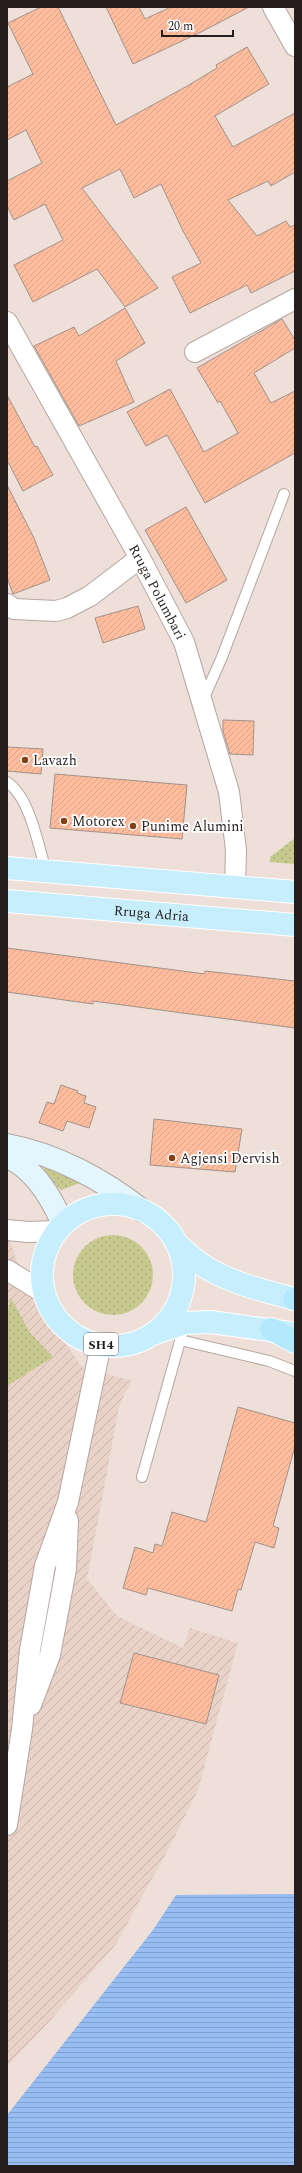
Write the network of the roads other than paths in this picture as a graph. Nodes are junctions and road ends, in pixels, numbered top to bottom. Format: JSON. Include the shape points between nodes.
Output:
{"nodes":[{"id":1,"x":274,"y":7,"type":"edge"},
{"id":2,"x":294,"y":40,"type":"edge"},
{"id":3,"x":295,"y":299,"type":"edge"},
{"id":4,"x":7,"y":322,"type":"edge"},
{"id":5,"x":195,"y":352,"type":"dead end"},
{"id":6,"x":284,"y":494,"type":"dead end"},
{"id":7,"x":140,"y":558,"type":"junction"},
{"id":8,"x":7,"y":604,"type":"edge"},
{"id":9,"x":203,"y":700,"type":"junction"},
{"id":10,"x":7,"y":782,"type":"edge"},
{"id":11,"x":7,"y":868,"type":"edge"},
{"id":12,"x":46,"y":871,"type":"junction"},
{"id":13,"x":235,"y":888,"type":"junction"},
{"id":14,"x":295,"y":892,"type":"edge"},
{"id":15,"x":7,"y":901,"type":"edge"},
{"id":16,"x":295,"y":925,"type":"edge"},
{"id":17,"x":7,"y":1145,"type":"edge"},
{"id":18,"x":7,"y":1157,"type":"edge"},
{"id":19,"x":143,"y":1211,"type":"junction"},
{"id":20,"x":60,"y":1227,"type":"junction"},
{"id":21,"x":7,"y":1230,"type":"edge"},
{"id":22,"x":176,"y":1243,"type":"junction"},
{"id":23,"x":7,"y":1270,"type":"edge"},
{"id":24,"x":44,"y":1294,"type":"junction"},
{"id":25,"x":295,"y":1299,"type":"edge"},
{"id":26,"x":271,"y":1329,"type":"junction"},
{"id":27,"x":183,"y":1332,"type":"junction"},
{"id":28,"x":152,"y":1334,"type":"junction"},
{"id":29,"x":295,"y":1334,"type":"edge"},
{"id":30,"x":295,"y":1342,"type":"edge"},
{"id":31,"x":101,"y":1344,"type":"junction"},
{"id":32,"x":295,"y":1371,"type":"edge"},
{"id":33,"x":142,"y":1477,"type":"dead end"},
{"id":34,"x":7,"y":1825,"type":"edge"}],
"edges":[{"from":1,"to":2,"type":"street"},
{"from":3,"to":5,"type":"street"},
{"from":4,"to":7,"type":"street","name":"Rruga Polumbari"},
{"from":6,"to":9,"type":"lane"},
{"from":7,"to":8,"type":"street","via":[[90,596],[67,608],[56,611],[14,609]]},
{"from":7,"to":9,"type":"street","name":"Rruga Polumbari","via":[[184,642]]},
{"from":9,"to":13,"type":"street","name":"Rruga Polumbari","via":[[213,743],[229,792],[236,850]]},
{"from":10,"to":12,"type":"lane","via":[[14,786],[22,799]]},
{"from":11,"to":12,"type":"main road"},
{"from":12,"to":13,"type":"main road"},
{"from":13,"to":14,"type":"main road"},
{"from":15,"to":16,"type":"main road","name":"Rruga Adria"},
{"from":17,"to":19,"type":"main road","via":[[33,1151],[88,1175],[119,1192]]},
{"from":18,"to":20,"type":"main road","via":[[23,1166],[42,1187],[52,1201]]},
{"from":19,"to":20,"type":"main road","number":"SH4","via":[[125,1205],[106,1204],[87,1209]]},
{"from":19,"to":22,"type":"main road","number":"SH4","via":[[159,1221]]},
{"from":20,"to":21,"type":"street","via":[[28,1232]]},
{"from":20,"to":24,"type":"main road","number":"SH4","via":[[44,1256]]},
{"from":22,"to":25,"type":"main road","number":"SH4","via":[[201,1265],[222,1275],[267,1292]]},
{"from":22,"to":28,"type":"main road","number":"SH4","via":[[184,1270],[180,1298],[165,1322]]},
{"from":23,"to":24,"type":"street"},
{"from":24,"to":31,"type":"main road","number":"SH4","via":[[56,1317],[68,1330],[84,1339]]},
{"from":26,"to":27,"type":"main road","number":"SH4","via":[[212,1322]]},
{"from":26,"to":29,"type":"main road","number":"SH4"},
{"from":26,"to":30,"type":"highway"},
{"from":27,"to":28,"type":"main road","number":"SH4"},
{"from":27,"to":32,"type":"lane"},
{"from":27,"to":33,"type":"lane"},
{"from":28,"to":31,"type":"main road","number":"SH4","via":[[127,1344]]},
{"from":31,"to":34,"type":"street","via":[[68,1502],[66,1569],[50,1655],[22,1729]]}]}
